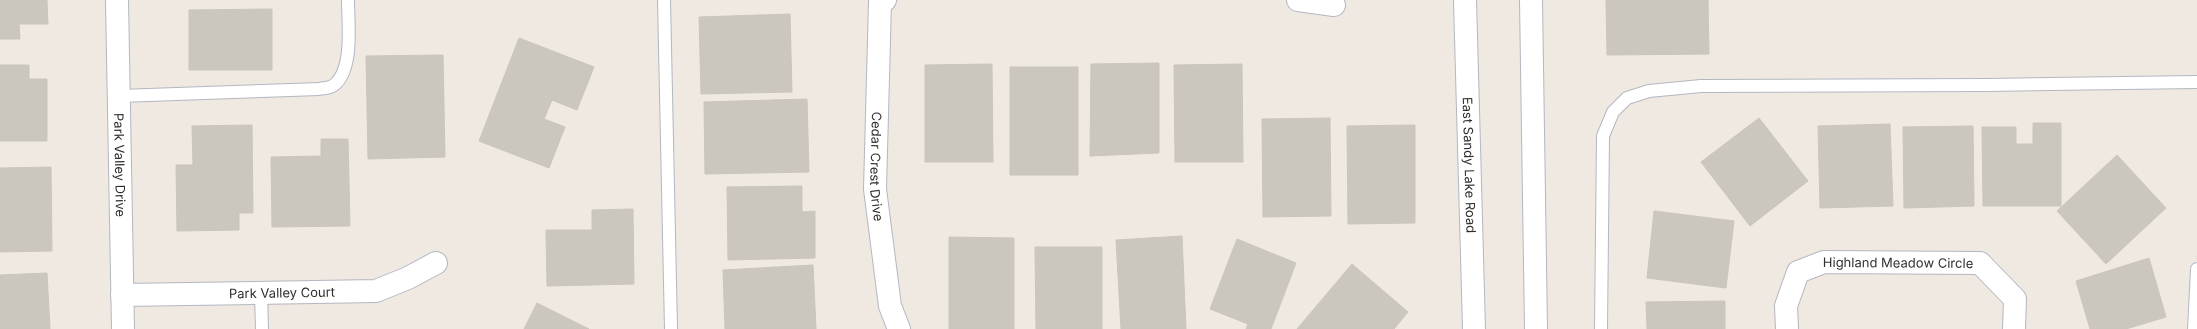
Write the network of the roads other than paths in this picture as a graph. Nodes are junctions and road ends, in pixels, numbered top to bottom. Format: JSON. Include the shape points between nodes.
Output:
{"nodes":[{"id":1,"x":117,"y":0,"type":"edge"},
{"id":2,"x":348,"y":0,"type":"edge"},
{"id":3,"x":664,"y":0,"type":"edge"},
{"id":4,"x":1298,"y":0,"type":"edge"},
{"id":5,"x":1465,"y":0,"type":"edge"},
{"id":6,"x":1531,"y":0,"type":"edge"},
{"id":7,"x":882,"y":1,"type":"edge"},
{"id":8,"x":1334,"y":5,"type":"dead end"},
{"id":9,"x":2197,"y":82,"type":"edge"},
{"id":10,"x":119,"y":96,"type":"junction"},
{"id":11,"x":436,"y":262,"type":"dead end"},
{"id":12,"x":2197,"y":269,"type":"edge"},
{"id":13,"x":261,"y":293,"type":"junction"},
{"id":14,"x":122,"y":295,"type":"junction"},
{"id":15,"x":122,"y":329,"type":"edge"},
{"id":16,"x":262,"y":329,"type":"edge"},
{"id":17,"x":671,"y":329,"type":"edge"},
{"id":18,"x":899,"y":329,"type":"edge"},
{"id":19,"x":1474,"y":329,"type":"edge"},
{"id":20,"x":1536,"y":329,"type":"edge"},
{"id":21,"x":1601,"y":329,"type":"edge"},
{"id":22,"x":1787,"y":329,"type":"edge"},
{"id":23,"x":2014,"y":329,"type":"edge"},
{"id":24,"x":2194,"y":329,"type":"edge"}],
"edges":[{"from":1,"to":10,"type":"street","name":"Park Valley Drive"},
{"from":2,"to":10,"type":"lane","via":[[349,51],[342,73],[334,85],[319,90]]},
{"from":3,"to":17,"type":"lane"},
{"from":4,"to":8,"type":"street"},
{"from":5,"to":19,"type":"street","name":"East Sandy Lake Road"},
{"from":6,"to":20,"type":"street"},
{"from":7,"to":18,"type":"street","name":"Cedar Crest Drive","via":[[875,189],[890,306]]},
{"from":9,"to":21,"type":"lane","via":[[1701,86],[1649,91],[1627,98],[1614,112],[1603,136]]},
{"from":10,"to":14,"type":"street","name":"Park Valley Drive"},
{"from":11,"to":13,"type":"street","name":"Park Valley Court","via":[[408,278],[376,291]]},
{"from":12,"to":24,"type":"lane"},
{"from":13,"to":14,"type":"street","name":"Park Valley Court"},
{"from":13,"to":16,"type":"lane"},
{"from":14,"to":15,"type":"street","name":"Park Valley Drive"},
{"from":22,"to":23,"type":"street","name":"Highland Meadow Circle","via":[[1786,306],[1798,272],[1824,262],[1980,263],[2015,299]]}]}
